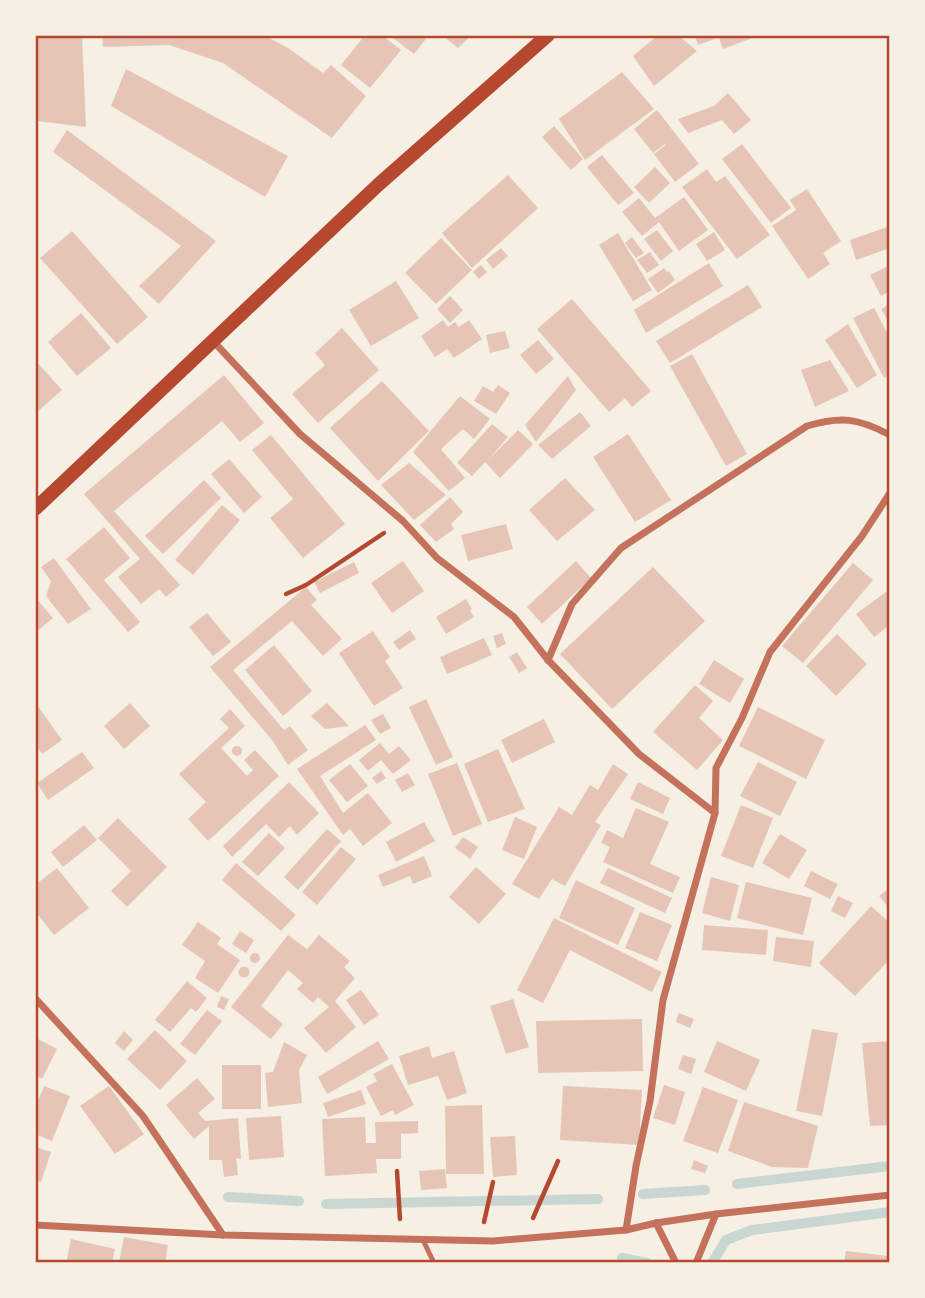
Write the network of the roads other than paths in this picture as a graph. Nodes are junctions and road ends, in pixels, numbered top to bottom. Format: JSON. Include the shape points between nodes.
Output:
{"nodes":[{"id":1,"x":548,"y":35,"type":"edge"},
{"id":2,"x":212,"y":340,"type":"junction"},
{"id":3,"x":890,"y":435,"type":"edge"},
{"id":4,"x":890,"y":494,"type":"edge"},
{"id":5,"x":35,"y":509,"type":"edge"},
{"id":6,"x":548,"y":660,"type":"junction"},
{"id":7,"x":715,"y":813,"type":"junction"},
{"id":8,"x":35,"y":998,"type":"edge"},
{"id":9,"x":890,"y":1195,"type":"edge"},
{"id":10,"x":716,"y":1214,"type":"junction"},
{"id":11,"x":656,"y":1223,"type":"junction"},
{"id":12,"x":35,"y":1225,"type":"edge"},
{"id":13,"x":626,"y":1230,"type":"junction"},
{"id":14,"x":223,"y":1235,"type":"junction"},
{"id":15,"x":423,"y":1240,"type":"junction"},
{"id":16,"x":434,"y":1263,"type":"edge"},
{"id":17,"x":676,"y":1263,"type":"edge"},
{"id":18,"x":696,"y":1263,"type":"edge"}],
"edges":[{"from":1,"to":2,"type":"main road"},
{"from":2,"to":5,"type":"main road"},
{"from":2,"to":6,"type":"street","via":[[300,434],[403,521],[438,558],[514,617]]},
{"from":3,"to":6,"type":"street","via":[[852,419],[807,426],[621,548],[572,604]]},
{"from":4,"to":7,"type":"street","via":[[770,652],[716,768]]},
{"from":6,"to":7,"type":"street","via":[[639,754]]},
{"from":7,"to":13,"type":"street","via":[[663,1000]]},
{"from":8,"to":14,"type":"street","via":[[142,1116]]},
{"from":9,"to":10,"type":"street"},
{"from":10,"to":11,"type":"street"},
{"from":10,"to":18,"type":"street"},
{"from":11,"to":13,"type":"street"},
{"from":11,"to":17,"type":"street"},
{"from":12,"to":14,"type":"street"},
{"from":13,"to":15,"type":"street","via":[[493,1241]]},
{"from":14,"to":15,"type":"street"},
{"from":15,"to":16,"type":"lane"}]}
